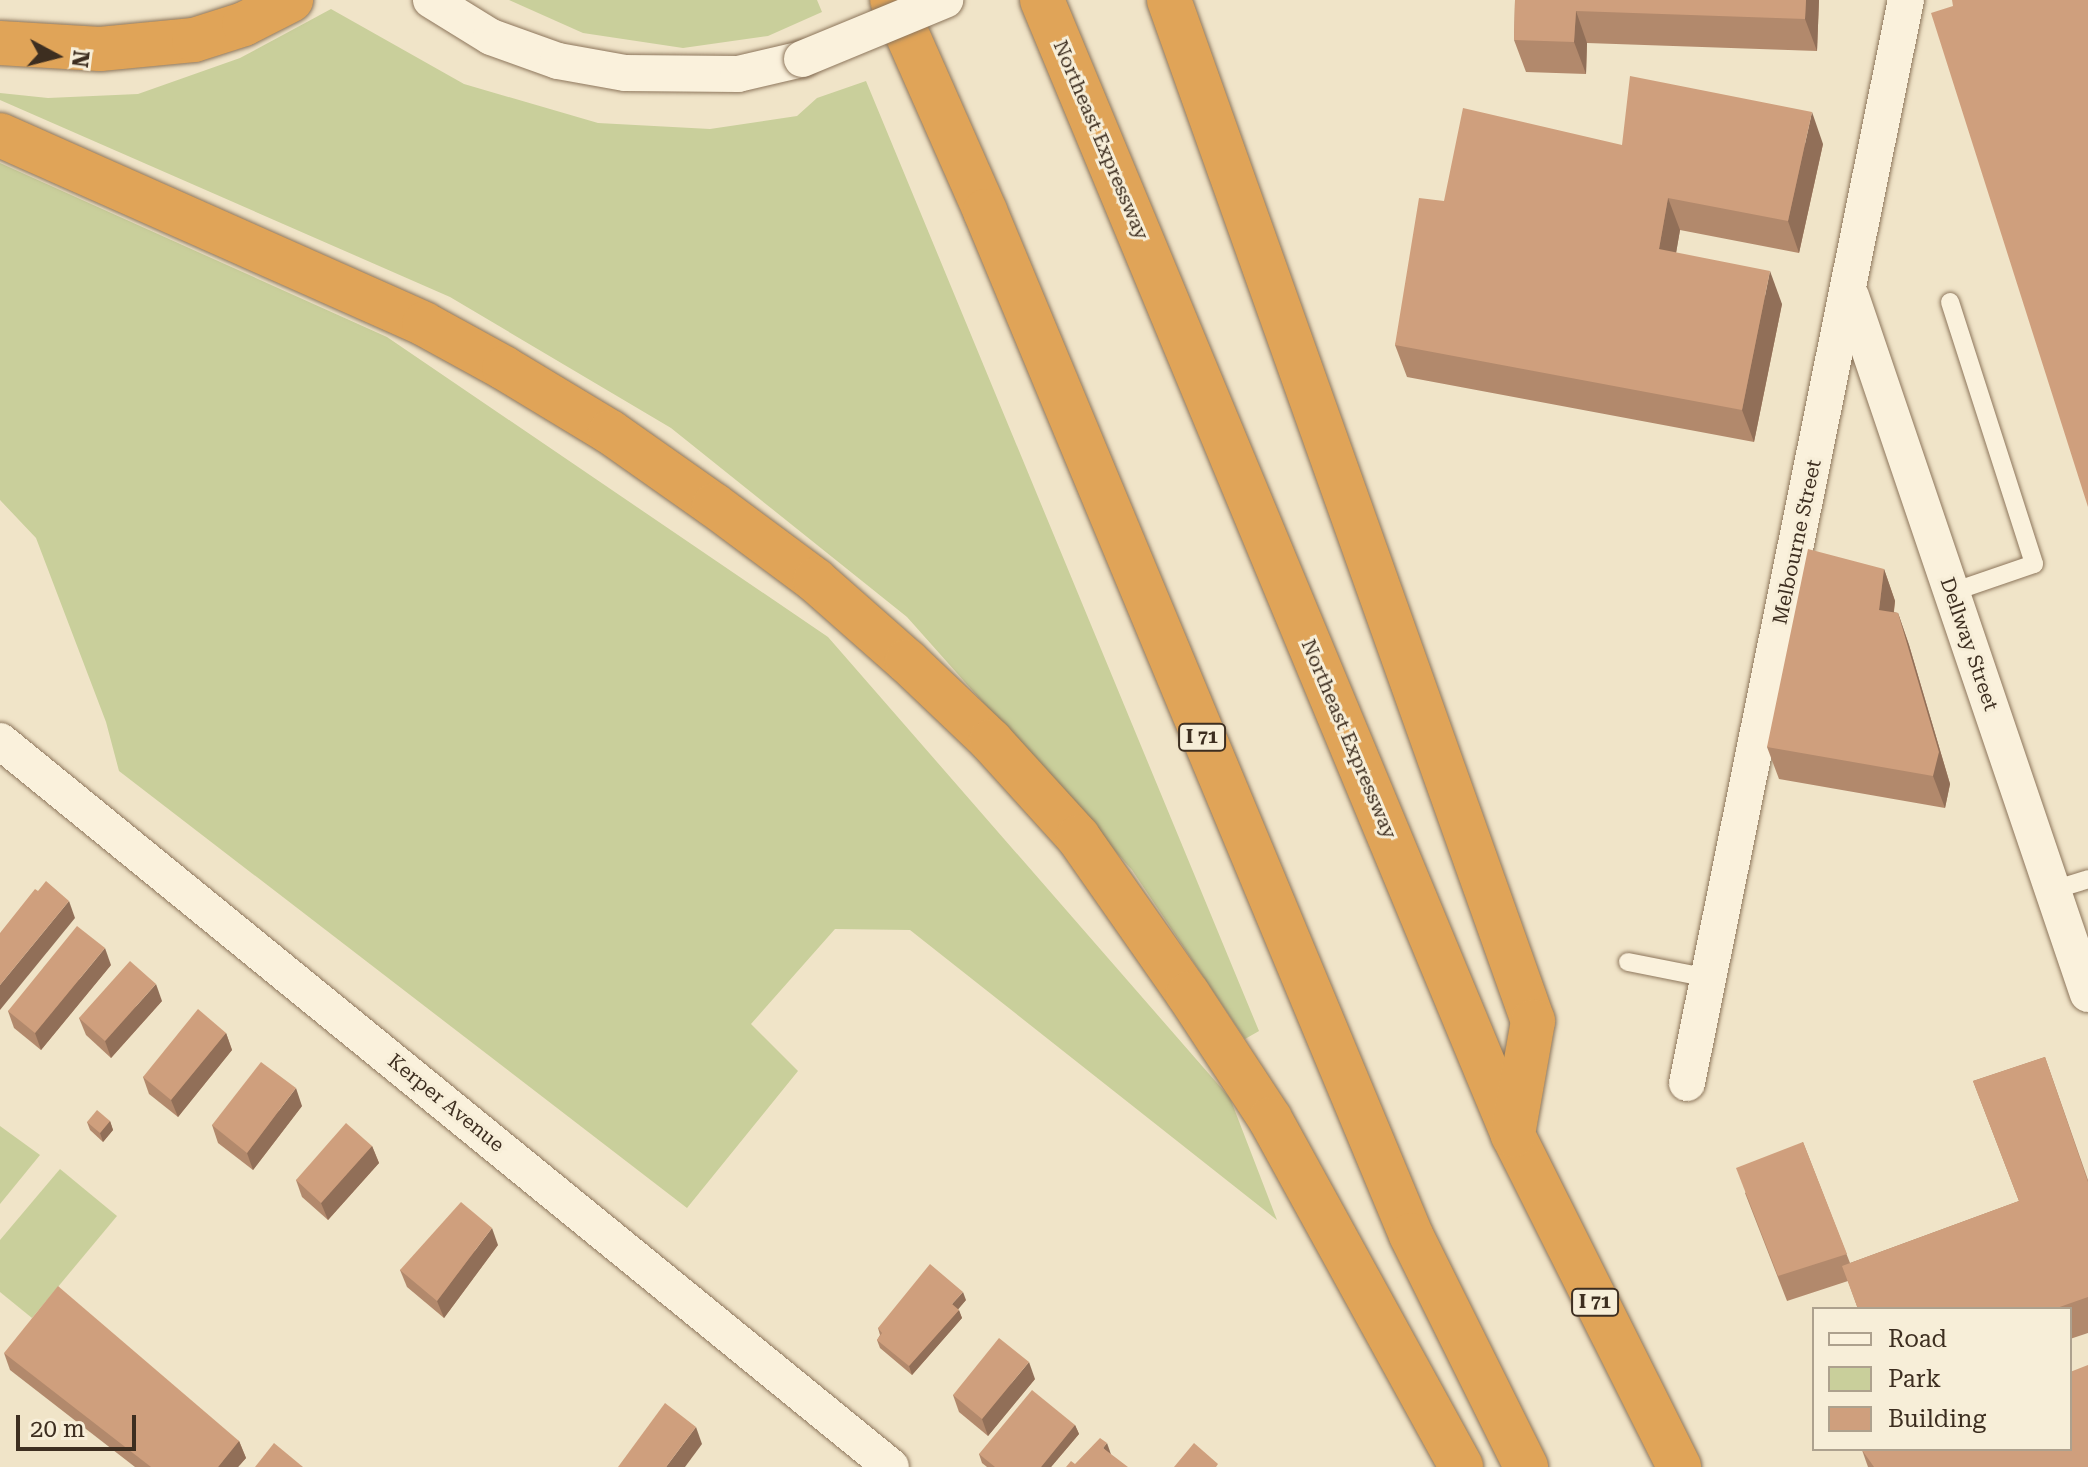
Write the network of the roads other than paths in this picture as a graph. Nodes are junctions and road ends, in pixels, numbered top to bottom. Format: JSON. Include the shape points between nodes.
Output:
{"nodes":[{"id":1,"x":291,"y":0,"type":"edge"},
{"id":2,"x":431,"y":0,"type":"edge"},
{"id":3,"x":892,"y":0,"type":"edge"},
{"id":4,"x":945,"y":0,"type":"edge"},
{"id":5,"x":1042,"y":0,"type":"edge"},
{"id":6,"x":1169,"y":0,"type":"edge"},
{"id":7,"x":1906,"y":0,"type":"edge"},
{"id":8,"x":0,"y":43,"type":"edge"},
{"id":9,"x":0,"y":135,"type":"edge"},
{"id":10,"x":1850,"y":295,"type":"junction"},
{"id":11,"x":1950,"y":302,"type":"dead end"},
{"id":12,"x":1952,"y":592,"type":"junction"},
{"id":13,"x":0,"y":741,"type":"edge"},
{"id":14,"x":2088,"y":879,"type":"edge"},
{"id":15,"x":2053,"y":890,"type":"junction"},
{"id":16,"x":1628,"y":962,"type":"dead end"},
{"id":17,"x":1709,"y":978,"type":"junction"},
{"id":18,"x":2088,"y":994,"type":"edge"},
{"id":19,"x":1687,"y":1083,"type":"dead end"},
{"id":20,"x":1513,"y":1135,"type":"junction"},
{"id":21,"x":891,"y":1467,"type":"edge"},
{"id":22,"x":1461,"y":1467,"type":"edge"},
{"id":23,"x":1526,"y":1467,"type":"edge"},
{"id":24,"x":1679,"y":1467,"type":"edge"}],
"edges":[{"from":1,"to":8,"type":"highway","via":[[244,24],[169,44],[100,49]]},
{"from":2,"to":4,"type":"street","bridge":true,"via":[[491,37],[558,61],[625,73],[738,74],[802,59]]},
{"from":3,"to":23,"type":"highway","number":"I 71","via":[[985,211],[1405,1221]]},
{"from":5,"to":20,"type":"highway","name":"Northeast Expressway","number":"I 71"},
{"from":6,"to":20,"type":"highway","via":[[1533,1021]]},
{"from":7,"to":10,"type":"street","name":"Melbourne Street"},
{"from":9,"to":22,"type":"highway","via":[[424,324],[504,368],[610,432],[714,505],[815,580],[907,661],[991,741],[1078,837],[1188,994],[1270,1119]]},
{"from":10,"to":12,"type":"street","name":"Dellway Street"},
{"from":10,"to":17,"type":"street","name":"Melbourne Street","via":[[1757,725]]},
{"from":11,"to":12,"type":"lane","via":[[2034,564]]},
{"from":12,"to":15,"type":"street","name":"Dellway Street"},
{"from":13,"to":21,"type":"street","name":"Kerper Avenue"},
{"from":14,"to":15,"type":"lane"},
{"from":15,"to":18,"type":"street","name":"Dellway Street"},
{"from":16,"to":17,"type":"lane"},
{"from":17,"to":19,"type":"street","name":"Melbourne Street"},
{"from":20,"to":24,"type":"highway","name":"Northeast Expressway","number":"I 71"}]}
